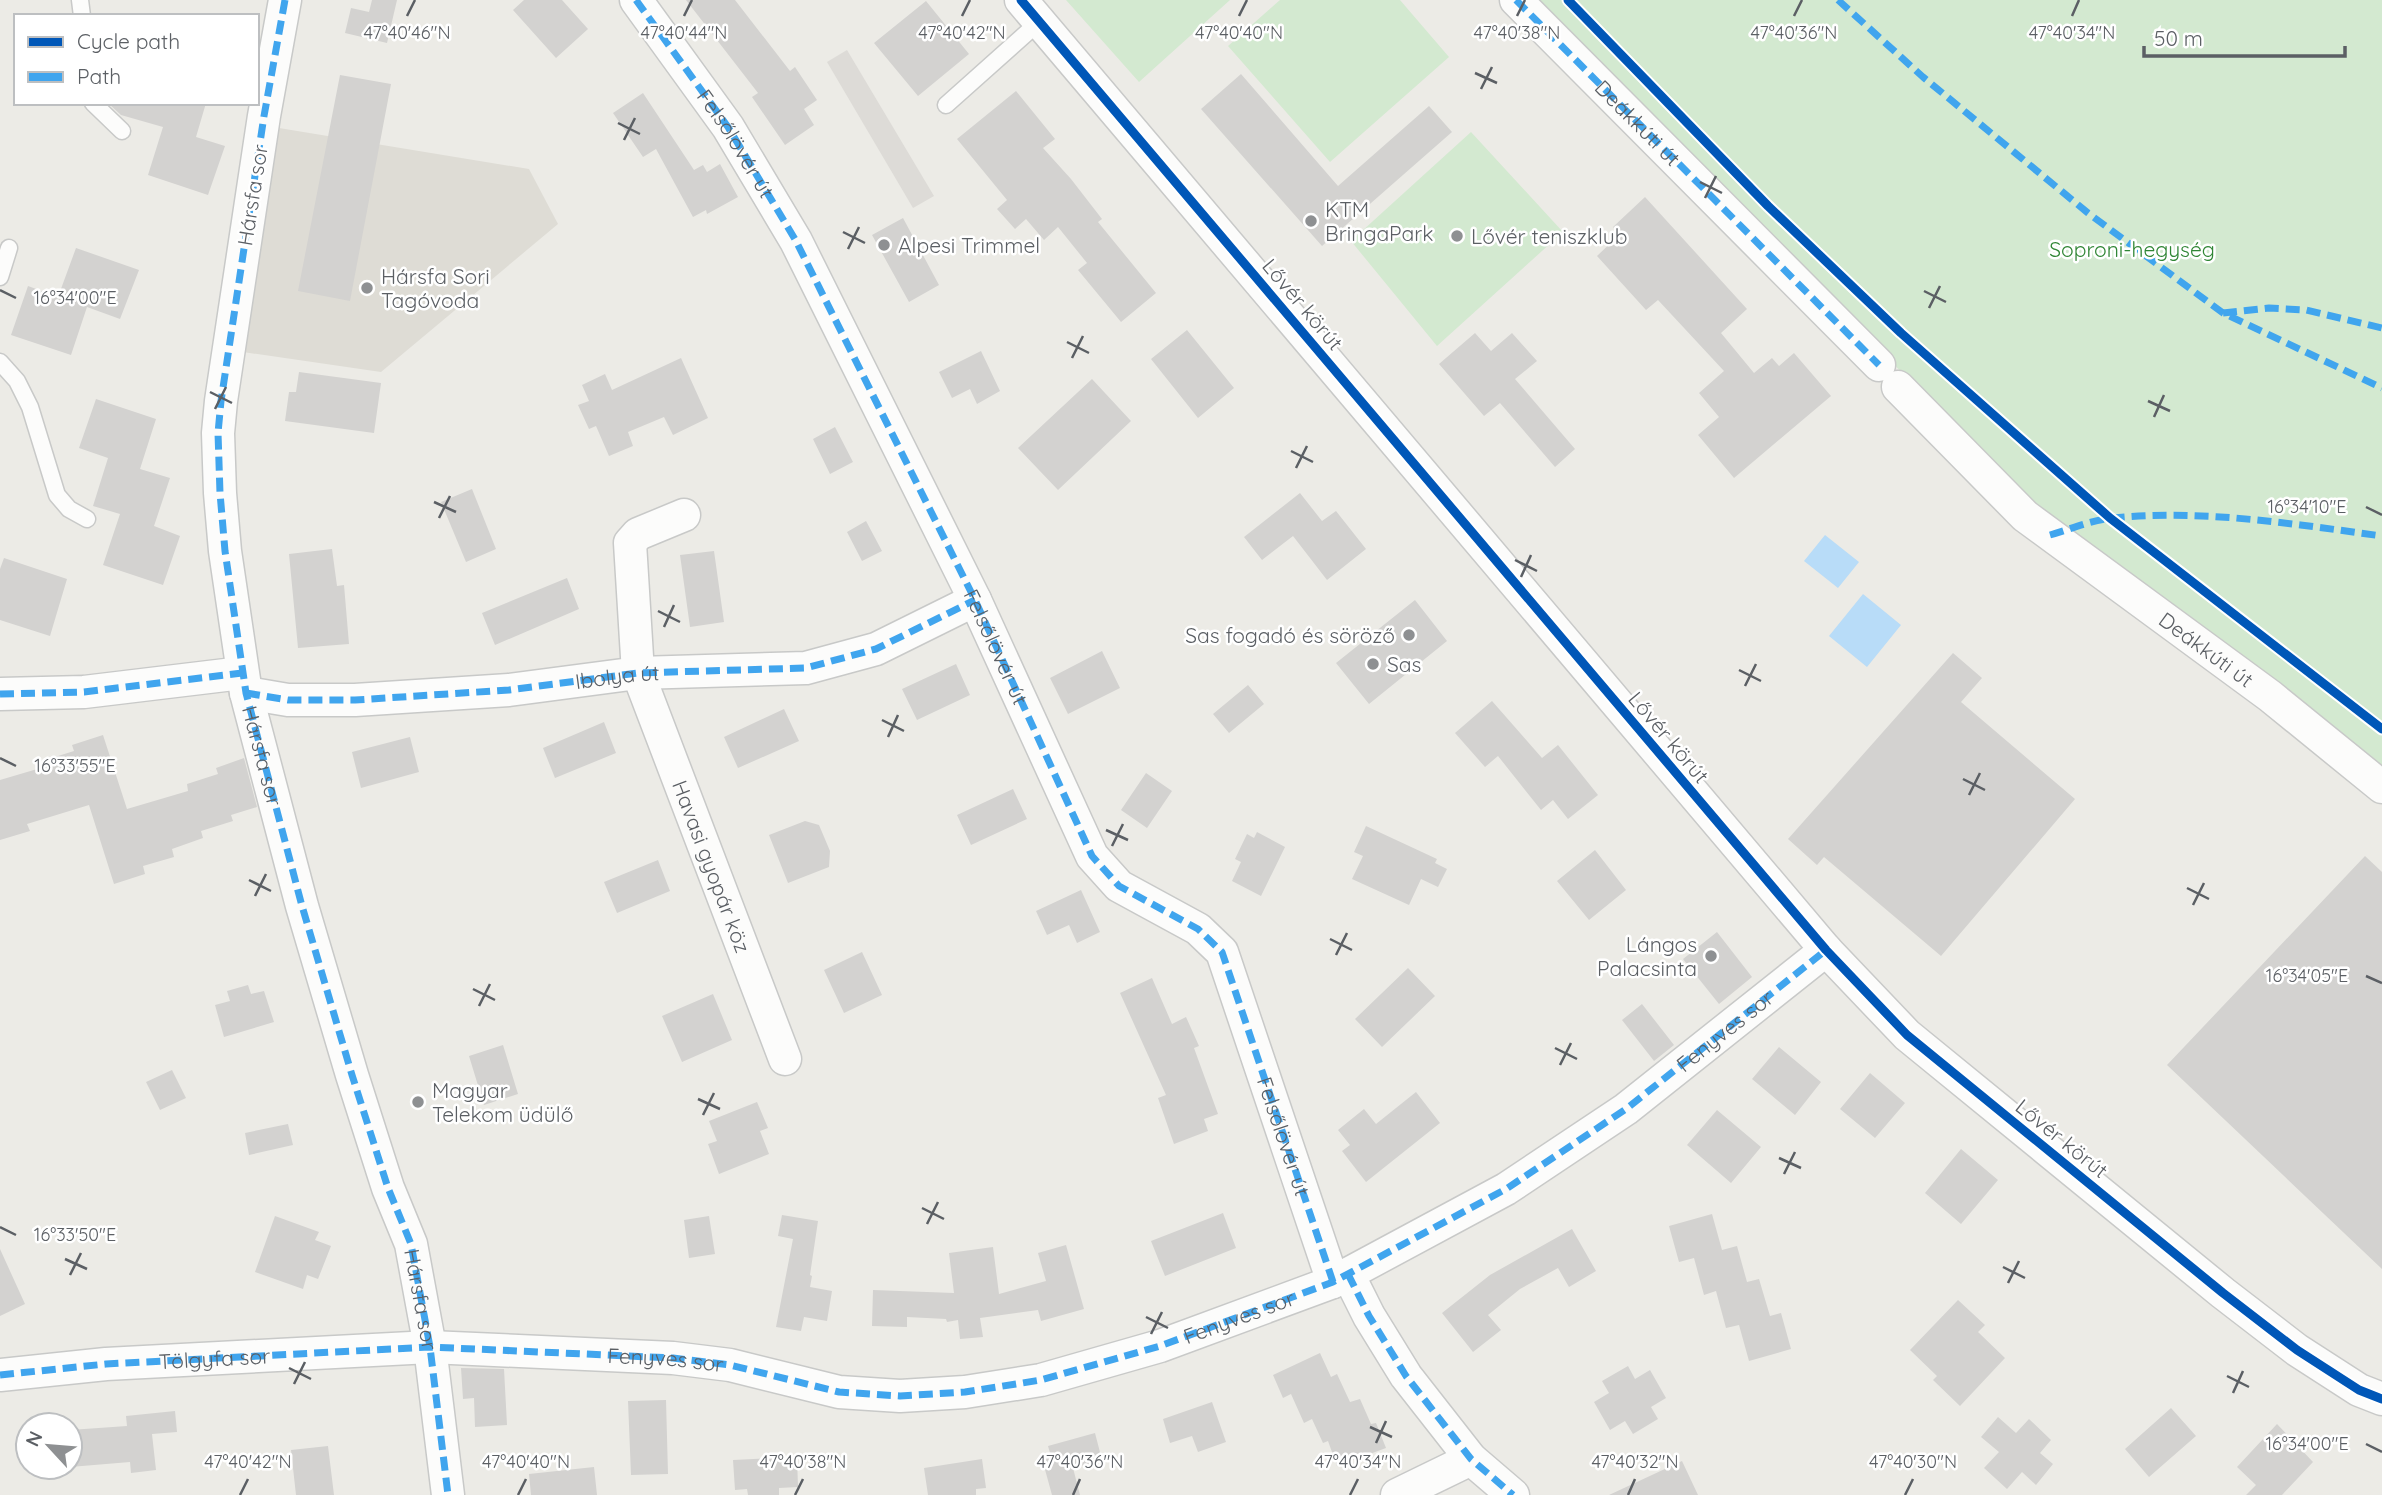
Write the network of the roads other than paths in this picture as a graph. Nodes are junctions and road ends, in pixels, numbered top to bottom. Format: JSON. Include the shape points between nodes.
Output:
{"nodes":[{"id":1,"x":285,"y":0,"type":"edge"},
{"id":2,"x":636,"y":0,"type":"edge"},
{"id":3,"x":1516,"y":0,"type":"edge"},
{"id":4,"x":1030,"y":11,"type":"edge"},
{"id":5,"x":95,"y":105,"type":"edge"},
{"id":6,"x":946,"y":105,"type":"dead end"},
{"id":7,"x":122,"y":131,"type":"dead end"},
{"id":8,"x":9,"y":248,"type":"dead end"},
{"id":9,"x":0,"y":277,"type":"edge"},
{"id":10,"x":0,"y":362,"type":"edge"},
{"id":11,"x":684,"y":515,"type":"dead end"},
{"id":12,"x":87,"y":519,"type":"dead end"},
{"id":13,"x":975,"y":600,"type":"junction"},
{"id":14,"x":638,"y":673,"type":"junction"},
{"id":15,"x":244,"y":683,"type":"junction"},
{"id":16,"x":0,"y":694,"type":"edge"},
{"id":17,"x":2382,"y":787,"type":"edge"},
{"id":18,"x":1826,"y":950,"type":"junction"},
{"id":19,"x":785,"y":1059,"type":"dead end"},
{"id":20,"x":1340,"y":1278,"type":"junction"},
{"id":21,"x":430,"y":1347,"type":"junction"},
{"id":22,"x":0,"y":1375,"type":"edge"},
{"id":23,"x":2382,"y":1399,"type":"edge"},
{"id":24,"x":1471,"y":1459,"type":"junction"},
{"id":25,"x":448,"y":1495,"type":"edge"},
{"id":26,"x":1397,"y":1495,"type":"edge"},
{"id":27,"x":1513,"y":1495,"type":"edge"}],
"edges":[{"from":1,"to":15,"type":"street","name":"Hársfa sor","via":[[218,433],[225,551]]},
{"from":2,"to":13,"type":"street","name":"Felsőlövér út","via":[[728,127],[796,241]]},
{"from":3,"to":17,"type":"street","name":"Deákkúti út","via":[[2025,516],[2270,696]]},
{"from":4,"to":6,"type":"lane"},
{"from":4,"to":18,"type":"street","name":"Lővér körút"},
{"from":5,"to":7,"type":"lane"},
{"from":8,"to":9,"type":"lane"},
{"from":10,"to":12,"type":"lane","via":[[17,381],[30,407],[57,495]]},
{"from":11,"to":14,"type":"street","name":"Havasi gyopár köz","via":[[638,534],[631,543]]},
{"from":13,"to":14,"type":"street","name":"Ibolya út","via":[[876,649],[806,668]]},
{"from":13,"to":20,"type":"street","name":"Felsőlövér út","via":[[1092,856],[1119,887],[1198,929],[1222,952]]},
{"from":14,"to":15,"type":"street","name":"Ibolya út","via":[[509,690],[355,700],[289,701]]},
{"from":14,"to":19,"type":"street","name":"Havasi gyopár köz"},
{"from":15,"to":16,"type":"street","name":"Ibolya út"},
{"from":15,"to":21,"type":"street","name":"Hársfa sor","via":[[352,1075],[411,1244]]},
{"from":18,"to":20,"type":"street","name":"Fenyves sor","via":[[1626,1109],[1506,1189]]},
{"from":18,"to":23,"type":"street","name":"Lővér körút","via":[[1907,1035],[2223,1293],[2297,1350],[2359,1390]]},
{"from":20,"to":21,"type":"street","name":"Fenyves sor","via":[[1160,1346],[1041,1380],[965,1392],[900,1396],[839,1392],[730,1365],[673,1358]]},
{"from":20,"to":24,"type":"street","name":"Felsőlövér út","via":[[1406,1376]]},
{"from":21,"to":22,"type":"street","name":"Tölgyfa sor","via":[[106,1363]]},
{"from":21,"to":25,"type":"street","name":"Hársfa sor"},
{"from":24,"to":26,"type":"street"},
{"from":24,"to":27,"type":"street","name":"Felsőlövér út"}]}
